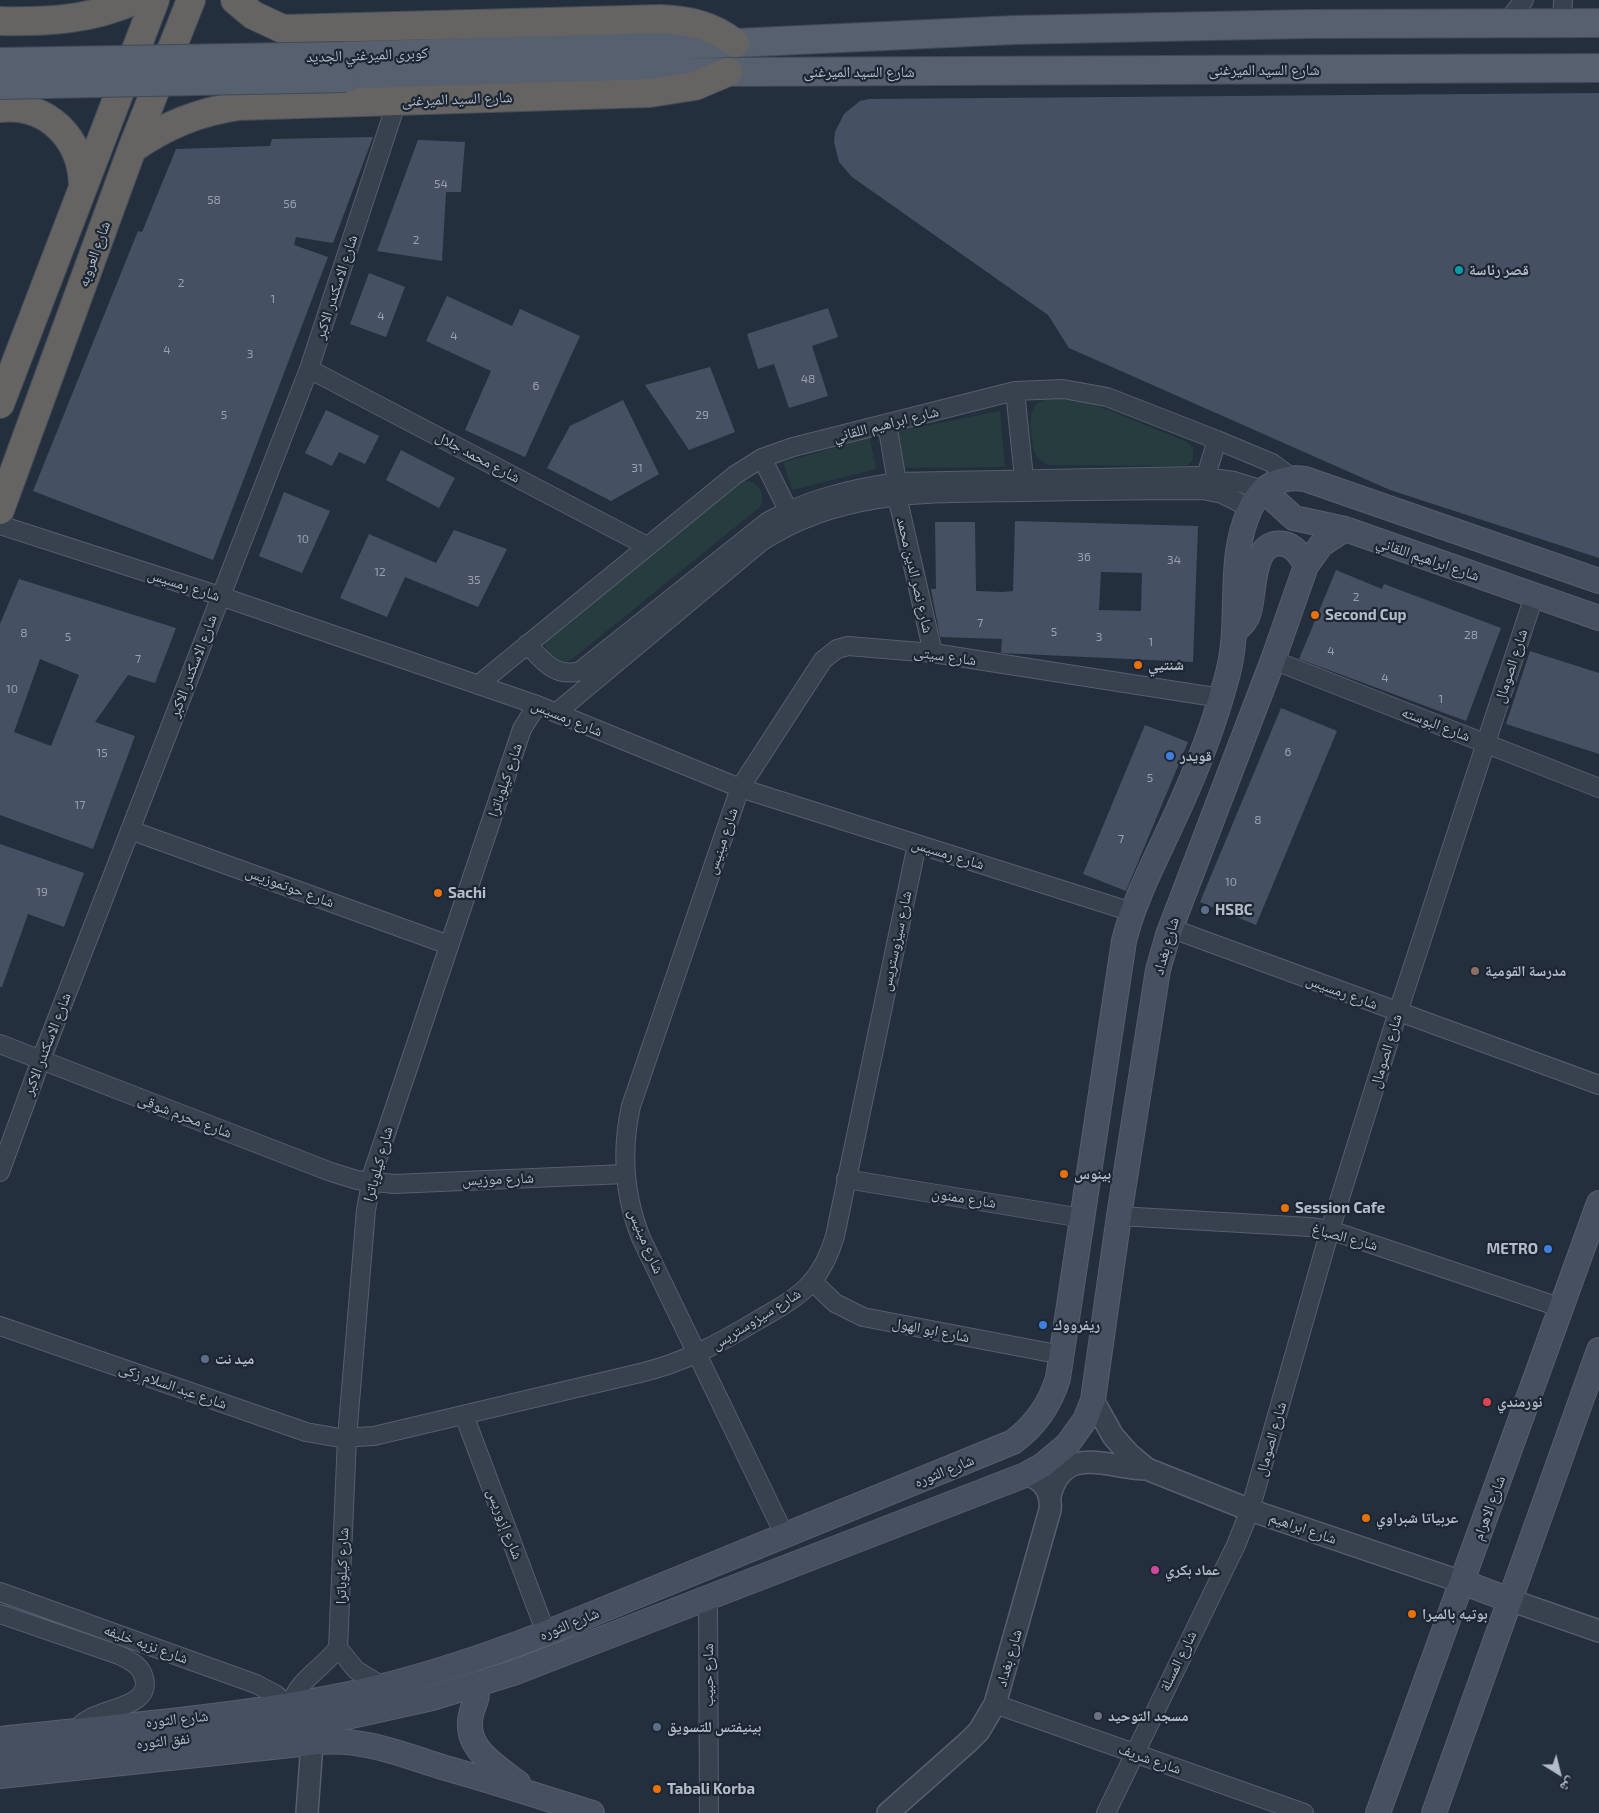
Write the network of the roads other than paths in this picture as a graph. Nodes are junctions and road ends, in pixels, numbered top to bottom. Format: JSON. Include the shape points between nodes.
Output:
{"nodes":[{"id":1,"x":135,"y":0,"type":"edge"},
{"id":2,"x":155,"y":0,"type":"edge"},
{"id":3,"x":191,"y":0,"type":"edge"},
{"id":4,"x":235,"y":0,"type":"edge"},
{"id":5,"x":1524,"y":0,"type":"edge"},
{"id":6,"x":1562,"y":12,"type":"edge"},
{"id":7,"x":0,"y":21,"type":"edge"},
{"id":8,"x":29,"y":22,"type":"junction"},
{"id":9,"x":1599,"y":23,"type":"edge"},
{"id":10,"x":1497,"y":25,"type":"junction"},
{"id":11,"x":299,"y":29,"type":"junction"},
{"id":12,"x":768,"y":42,"type":"junction"},
{"id":13,"x":735,"y":43,"type":"junction"},
{"id":14,"x":0,"y":62,"type":"edge"},
{"id":15,"x":1599,"y":68,"type":"edge"},
{"id":16,"x":728,"y":72,"type":"junction"},
{"id":17,"x":767,"y":72,"type":"junction"},
{"id":18,"x":0,"y":85,"type":"edge"},
{"id":19,"x":397,"y":101,"type":"junction"},
{"id":20,"x":292,"y":104,"type":"junction"},
{"id":21,"x":10,"y":108,"type":"edge"},
{"id":22,"x":132,"y":149,"type":"junction"},
{"id":23,"x":83,"y":187,"type":"junction"},
{"id":24,"x":309,"y":368,"type":"junction"},
{"id":25,"x":1015,"y":391,"type":"junction"},
{"id":26,"x":0,"y":404,"type":"edge"},
{"id":27,"x":886,"y":424,"type":"junction"},
{"id":28,"x":1217,"y":440,"type":"junction"},
{"id":29,"x":762,"y":458,"type":"junction"},
{"id":30,"x":1206,"y":476,"type":"junction"},
{"id":31,"x":1024,"y":478,"type":"junction"},
{"id":32,"x":1302,"y":480,"type":"junction"},
{"id":33,"x":897,"y":489,"type":"junction"},
{"id":34,"x":1257,"y":499,"type":"junction"},
{"id":35,"x":0,"y":510,"type":"edge"},
{"id":36,"x":788,"y":510,"type":"junction"},
{"id":37,"x":1294,"y":518,"type":"junction"},
{"id":38,"x":0,"y":525,"type":"edge"},
{"id":39,"x":1345,"y":529,"type":"junction"},
{"id":40,"x":647,"y":546,"type":"junction"},
{"id":41,"x":1306,"y":566,"type":"junction"},
{"id":42,"x":1599,"y":582,"type":"edge"},
{"id":43,"x":220,"y":596,"type":"junction"},
{"id":44,"x":1534,"y":596,"type":"junction"},
{"id":45,"x":1599,"y":618,"type":"edge"},
{"id":46,"x":1233,"y":632,"type":"junction"},
{"id":47,"x":528,"y":644,"type":"junction"},
{"id":48,"x":933,"y":653,"type":"junction"},
{"id":49,"x":1273,"y":660,"type":"junction"},
{"id":50,"x":478,"y":685,"type":"junction"},
{"id":51,"x":1221,"y":698,"type":"junction"},
{"id":52,"x":537,"y":706,"type":"junction"},
{"id":53,"x":556,"y":713,"type":"junction"},
{"id":54,"x":1485,"y":743,"type":"junction"},
{"id":55,"x":740,"y":788,"type":"junction"},
{"id":56,"x":1599,"y":788,"type":"edge"},
{"id":57,"x":130,"y":830,"type":"junction"},
{"id":58,"x":917,"y":844,"type":"junction"},
{"id":59,"x":1132,"y":912,"type":"junction"},
{"id":60,"x":1170,"y":928,"type":"junction"},
{"id":61,"x":450,"y":945,"type":"junction"},
{"id":62,"x":1398,"y":1012,"type":"junction"},
{"id":63,"x":0,"y":1044,"type":"edge"},
{"id":64,"x":41,"y":1060,"type":"junction"},
{"id":65,"x":1599,"y":1085,"type":"edge"},
{"id":66,"x":0,"y":1172,"type":"edge"},
{"id":67,"x":625,"y":1174,"type":"junction"},
{"id":68,"x":846,"y":1179,"type":"junction"},
{"id":69,"x":371,"y":1183,"type":"junction"},
{"id":70,"x":1599,"y":1202,"type":"edge"},
{"id":71,"x":1119,"y":1216,"type":"junction"},
{"id":72,"x":1082,"y":1218,"type":"junction"},
{"id":73,"x":1330,"y":1230,"type":"junction"},
{"id":74,"x":812,"y":1281,"type":"junction"},
{"id":75,"x":1562,"y":1308,"type":"junction"},
{"id":76,"x":0,"y":1326,"type":"edge"},
{"id":77,"x":1599,"y":1350,"type":"edge"},
{"id":78,"x":698,"y":1354,"type":"junction"},
{"id":79,"x":1062,"y":1355,"type":"junction"},
{"id":80,"x":1093,"y":1400,"type":"junction"},
{"id":81,"x":464,"y":1415,"type":"junction"},
{"id":82,"x":347,"y":1438,"type":"junction"},
{"id":83,"x":1147,"y":1469,"type":"junction"},
{"id":84,"x":1025,"y":1475,"type":"junction"},
{"id":85,"x":1050,"y":1496,"type":"junction"},
{"id":86,"x":1250,"y":1510,"type":"junction"},
{"id":87,"x":785,"y":1536,"type":"junction"},
{"id":88,"x":1462,"y":1582,"type":"junction"},
{"id":89,"x":0,"y":1592,"type":"edge"},
{"id":90,"x":708,"y":1598,"type":"junction"},
{"id":91,"x":1510,"y":1600,"type":"junction"},
{"id":92,"x":0,"y":1614,"type":"edge"},
{"id":93,"x":1599,"y":1631,"type":"edge"},
{"id":94,"x":546,"y":1633,"type":"junction"},
{"id":95,"x":338,"y":1648,"type":"junction"},
{"id":96,"x":474,"y":1685,"type":"junction"},
{"id":97,"x":382,"y":1686,"type":"junction"},
{"id":98,"x":995,"y":1704,"type":"junction"},
{"id":99,"x":289,"y":1705,"type":"junction"},
{"id":100,"x":325,"y":1723,"type":"junction"},
{"id":101,"x":76,"y":1730,"type":"junction"},
{"id":102,"x":0,"y":1739,"type":"edge"},
{"id":103,"x":312,"y":1743,"type":"junction"},
{"id":104,"x":1133,"y":1753,"type":"junction"},
{"id":105,"x":0,"y":1759,"type":"edge"},
{"id":106,"x":442,"y":1766,"type":"junction"},
{"id":107,"x":0,"y":1776,"type":"edge"},
{"id":108,"x":531,"y":1792,"type":"junction"},
{"id":109,"x":558,"y":1808,"type":"edge"},
{"id":110,"x":307,"y":1813,"type":"edge"},
{"id":111,"x":592,"y":1813,"type":"edge"},
{"id":112,"x":709,"y":1813,"type":"edge"},
{"id":113,"x":888,"y":1813,"type":"edge"},
{"id":114,"x":1106,"y":1813,"type":"edge"},
{"id":115,"x":1304,"y":1813,"type":"edge"},
{"id":116,"x":1378,"y":1813,"type":"edge"},
{"id":117,"x":1434,"y":1813,"type":"edge"}],
"edges":[{"from":1,"to":8,"type":"highway","via":[[91,16]]},
{"from":2,"to":23,"type":"highway"},
{"from":3,"to":22,"type":"highway","name":"شارع العروبه"},
{"from":4,"to":11,"type":"highway","via":[[267,23],[283,29]]},
{"from":5,"to":10,"type":"street","via":[[1512,15]]},
{"from":6,"to":9,"type":"main road"},
{"from":6,"to":10,"type":"main road"},
{"from":7,"to":8,"type":"highway"},
{"from":8,"to":21,"type":"highway","via":[[50,42],[55,72],[52,82],[39,99]]},
{"from":10,"to":12,"type":"main road","via":[[1308,24],[1030,30]]},
{"from":11,"to":13,"type":"highway","via":[[677,19],[708,27]]},
{"from":11,"to":20,"type":"highway","via":[[284,66]]},
{"from":12,"to":13,"type":"main road"},
{"from":12,"to":17,"type":"main road"},
{"from":13,"to":14,"type":"main road","name":"كوبرى الميرغني الجديد","bridge":true,"via":[[345,56]]},
{"from":15,"to":17,"type":"main road","name":"شارع السيد الميرغنى"},
{"from":16,"to":17,"type":"main road","name":"شارع السيد الميرغنى"},
{"from":16,"to":18,"type":"main road","name":"كوبرى الميرغني الجديد","bridge":true},
{"from":16,"to":19,"type":"highway","name":"شارع السيد الميرغنى","via":[[695,86],[650,93]]},
{"from":19,"to":20,"type":"highway","name":"شارع السيد الميرغنى"},
{"from":19,"to":24,"type":"street","name":"شارع الاسكندر الاكبر"},
{"from":20,"to":22,"type":"highway","name":"شارع السيد الميرغنى","via":[[239,106],[201,113],[172,124]]},
{"from":21,"to":23,"type":"highway","via":[[36,112],[50,119],[72,141],[83,171]]},
{"from":22,"to":35,"type":"highway","name":"شارع العروبه"},
{"from":23,"to":26,"type":"highway"},
{"from":24,"to":40,"type":"street","name":"شارع محمد جلال"},
{"from":24,"to":43,"type":"street","name":"شارع الاسكندر الاكبر"},
{"from":25,"to":27,"type":"street","name":"شارع ابراهيم اللقاني"},
{"from":25,"to":28,"type":"street","name":"شارع ابراهيم اللقاني","via":[[1054,388],[1098,394]]},
{"from":25,"to":31,"type":"street"},
{"from":27,"to":29,"type":"street","name":"شارع ابراهيم اللقاني"},
{"from":27,"to":33,"type":"street","name":"شارع نصر الدين محمد"},
{"from":28,"to":30,"type":"street"},
{"from":28,"to":32,"type":"street","name":"شارع ابراهيم اللقاني","via":[[1272,463]]},
{"from":29,"to":36,"type":"street"},
{"from":29,"to":40,"type":"street","name":"شارع ابراهيم اللقاني","via":[[734,475]]},
{"from":30,"to":31,"type":"street","name":"شارع ابراهيم اللقاني"},
{"from":30,"to":34,"type":"street","name":"شارع ابراهيم اللقاني","via":[[1234,481]]},
{"from":31,"to":33,"type":"street","name":"شارع ابراهيم اللقاني"},
{"from":32,"to":34,"type":"main road","via":[[1280,481]]},
{"from":32,"to":37,"type":"main road","via":[[1304,486],[1296,496]]},
{"from":32,"to":42,"type":"main road","name":"شارع ابراهيم اللقاني"},
{"from":33,"to":34,"type":"street","name":"شارع ابراهيم اللقاني","via":[[957,493],[1203,490]]},
{"from":33,"to":36,"type":"street","name":"شارع ابراهيم اللقاني","via":[[839,492]]},
{"from":33,"to":48,"type":"street","name":"شارع نصر الدين محمد"},
{"from":33,"to":53,"type":"street","name":"شارع ابراهيم اللقاني","via":[[826,509],[772,534]]},
{"from":34,"to":37,"type":"main road","name":"شارع ابراهيم اللقاني"},
{"from":34,"to":46,"type":"main road","via":[[1236,559]]},
{"from":36,"to":47,"type":"street","name":"شارع ابراهيم اللقاني","via":[[748,536],[580,671],[556,671]]},
{"from":37,"to":39,"type":"main road","name":"شارع ابراهيم اللقاني"},
{"from":38,"to":43,"type":"street","name":"شارع رمسيس"},
{"from":39,"to":41,"type":"main road","name":"شارع بغداد","via":[[1322,545]]},
{"from":39,"to":44,"type":"main road","name":"شارع ابراهيم اللقاني"},
{"from":40,"to":47,"type":"street","name":"شارع ابراهيم اللقاني"},
{"from":41,"to":46,"type":"main road","via":[[1297,552],[1288,546],[1276,544],[1264,550],[1256,570],[1249,614]]},
{"from":41,"to":49,"type":"main road","name":"شارع بغداد"},
{"from":43,"to":50,"type":"street","name":"شارع رمسيس"},
{"from":43,"to":57,"type":"street","name":"شارع الاسكندر الاكبر"},
{"from":44,"to":45,"type":"main road","name":"شارع ابراهيم اللقاني"},
{"from":44,"to":54,"type":"street","name":"شارع الصومال"},
{"from":46,"to":51,"type":"main road"},
{"from":47,"to":50,"type":"street","name":"شارع ابراهيم اللقاني"},
{"from":48,"to":51,"type":"street","name":"شارع سيتى"},
{"from":48,"to":55,"type":"street","name":"شارع سيتى","via":[[854,646],[832,652],[823,660]]},
{"from":49,"to":54,"type":"street","name":"شارع البوسته"},
{"from":49,"to":60,"type":"main road","name":"شارع بغداد"},
{"from":50,"to":52,"type":"street","name":"شارع رمسيس"},
{"from":51,"to":59,"type":"main road","via":[[1187,790]]},
{"from":52,"to":53,"type":"street","name":"شارع رمسيس"},
{"from":52,"to":61,"type":"street","name":"شارع كيلوباترا","via":[[522,729]]},
{"from":53,"to":55,"type":"street","name":"شارع رمسيس"},
{"from":54,"to":56,"type":"street","name":"شارع البوسته"},
{"from":54,"to":62,"type":"street","name":"شارع الصومال"},
{"from":55,"to":58,"type":"street","name":"شارع رمسيس"},
{"from":55,"to":67,"type":"street","name":"شارع مينيس","via":[[631,1106],[625,1144]]},
{"from":57,"to":61,"type":"street","name":"شارع حوتموزيس"},
{"from":57,"to":64,"type":"street","name":"شارع الاسكندر الاكبر"},
{"from":58,"to":59,"type":"street","name":"شارع رمسيس"},
{"from":58,"to":68,"type":"street","name":"شارع سيزوستريس"},
{"from":59,"to":72,"type":"main road","via":[[1122,950]]},
{"from":60,"to":62,"type":"street","name":"شارع رمسيس"},
{"from":60,"to":71,"type":"main road","name":"شارع بغداد","via":[[1158,970]]},
{"from":61,"to":69,"type":"street","name":"شارع كيلوباترا"},
{"from":62,"to":65,"type":"street","name":"شارع رمسيس"},
{"from":62,"to":73,"type":"street","name":"شارع الصومال"},
{"from":63,"to":64,"type":"street","name":"شارع محرم شوقى"},
{"from":64,"to":66,"type":"street","name":"شارع الاسكندر الاكبر"},
{"from":64,"to":69,"type":"street","name":"شارع محرم شوقى","via":[[337,1174]]},
{"from":67,"to":69,"type":"street","name":"شارع موزيس"},
{"from":67,"to":78,"type":"street","name":"شارع مينيس","via":[[638,1230]]},
{"from":68,"to":72,"type":"street","name":"شارع ممنون"},
{"from":68,"to":74,"type":"street","name":"شارع سيزوستريس","via":[[832,1246]]},
{"from":69,"to":82,"type":"street","name":"شارع كيلوباترا"},
{"from":70,"to":75,"type":"main road","name":"شارع الاهرام"},
{"from":71,"to":73,"type":"street","name":"شارع الصباغ"},
{"from":71,"to":80,"type":"main road","name":"شارع بغداد"},
{"from":72,"to":79,"type":"main road"},
{"from":73,"to":75,"type":"street","name":"شارع الصباغ"},
{"from":73,"to":86,"type":"street","name":"شارع الصومال"},
{"from":74,"to":78,"type":"street","name":"شارع سيزوستريس","via":[[788,1302]]},
{"from":74,"to":79,"type":"street","name":"شارع ابو الهول","via":[[835,1303],[863,1317]]},
{"from":75,"to":88,"type":"main road","name":"شارع الاهرام"},
{"from":76,"to":82,"type":"street","name":"شارع عبد السلام زكى","via":[[306,1432]]},
{"from":77,"to":91,"type":"main road"},
{"from":78,"to":81,"type":"street","name":"شارع سيزوستريس","via":[[652,1370]]},
{"from":78,"to":87,"type":"street","name":"شارع مينيس"},
{"from":79,"to":87,"type":"main road","name":"شارع الثوره","via":[[1055,1389],[1045,1409],[1013,1442]]},
{"from":80,"to":83,"type":"street","name":"شارع ابراهيم","via":[[1113,1436]]},
{"from":80,"to":84,"type":"main road","name":"شارع الثوره","via":[[1083,1424],[1067,1445]]},
{"from":81,"to":82,"type":"street","name":"شارع سيزوستريس","via":[[374,1436]]},
{"from":81,"to":94,"type":"street","name":"شارع إزوريس"},
{"from":82,"to":95,"type":"street","name":"شارع كيلوباترا"},
{"from":83,"to":85,"type":"street","name":"شارع ابراهيم","via":[[1081,1462],[1060,1474]]},
{"from":83,"to":86,"type":"street","name":"شارع ابراهيم"},
{"from":84,"to":85,"type":"street","via":[[1038,1480]]},
{"from":84,"to":90,"type":"main road","name":"شارع الثوره"},
{"from":85,"to":98,"type":"street","name":"شارع بغداد","via":[[1050,1510]]},
{"from":86,"to":88,"type":"street","name":"شارع ابراهيم"},
{"from":86,"to":104,"type":"street","name":"شارع المسلة","via":[[1236,1545]]},
{"from":87,"to":94,"type":"main road","name":"شارع الثوره"},
{"from":88,"to":91,"type":"main road"},
{"from":88,"to":116,"type":"main road","name":"شارع الاهرام"},
{"from":89,"to":99,"type":"street","name":"شارع نزيه خليفه","via":[[251,1682]]},
{"from":90,"to":96,"type":"main road","name":"شارع الثوره"},
{"from":90,"to":112,"type":"street","name":"شارع حبيب"},
{"from":91,"to":93,"type":"street"},
{"from":91,"to":117,"type":"main road"},
{"from":92,"to":101,"type":"street","name":"شارع نزيه خليفه","via":[[119,1655],[132,1661],[141,1671],[145,1684],[137,1700],[90,1716]]},
{"from":94,"to":97,"type":"main road","name":"شارع الثوره","via":[[467,1662]]},
{"from":95,"to":97,"type":"street","via":[[356,1670]]},
{"from":95,"to":99,"type":"street","via":[[300,1685]]},
{"from":96,"to":100,"type":"main road","name":"شارع الثوره"},
{"from":96,"to":108,"type":"main road","via":[[477,1698],[470,1725],[475,1746],[485,1759]]},
{"from":97,"to":99,"type":"main road","name":"شارع الثوره"},
{"from":98,"to":104,"type":"street","name":"شارع شريف"},
{"from":98,"to":113,"type":"street","name":"شارع بغداد","via":[[968,1742]]},
{"from":99,"to":101,"type":"main road","name":"شارع الثوره"},
{"from":100,"to":105,"type":"main road","name":"نفق الثوره"},
{"from":100,"to":106,"type":"main road","via":[[372,1732],[427,1752]]},
{"from":101,"to":102,"type":"main road","name":"شارع الثوره"},
{"from":103,"to":106,"type":"main road","via":[[362,1743]]},
{"from":103,"to":107,"type":"main road"},
{"from":103,"to":110,"type":"street"},
{"from":104,"to":114,"type":"street","name":"شارع المسلة"},
{"from":104,"to":115,"type":"street","name":"شارع شريف"},
{"from":106,"to":108,"type":"main road"},
{"from":108,"to":109,"type":"main road"},
{"from":109,"to":111,"type":"main road"}]}
